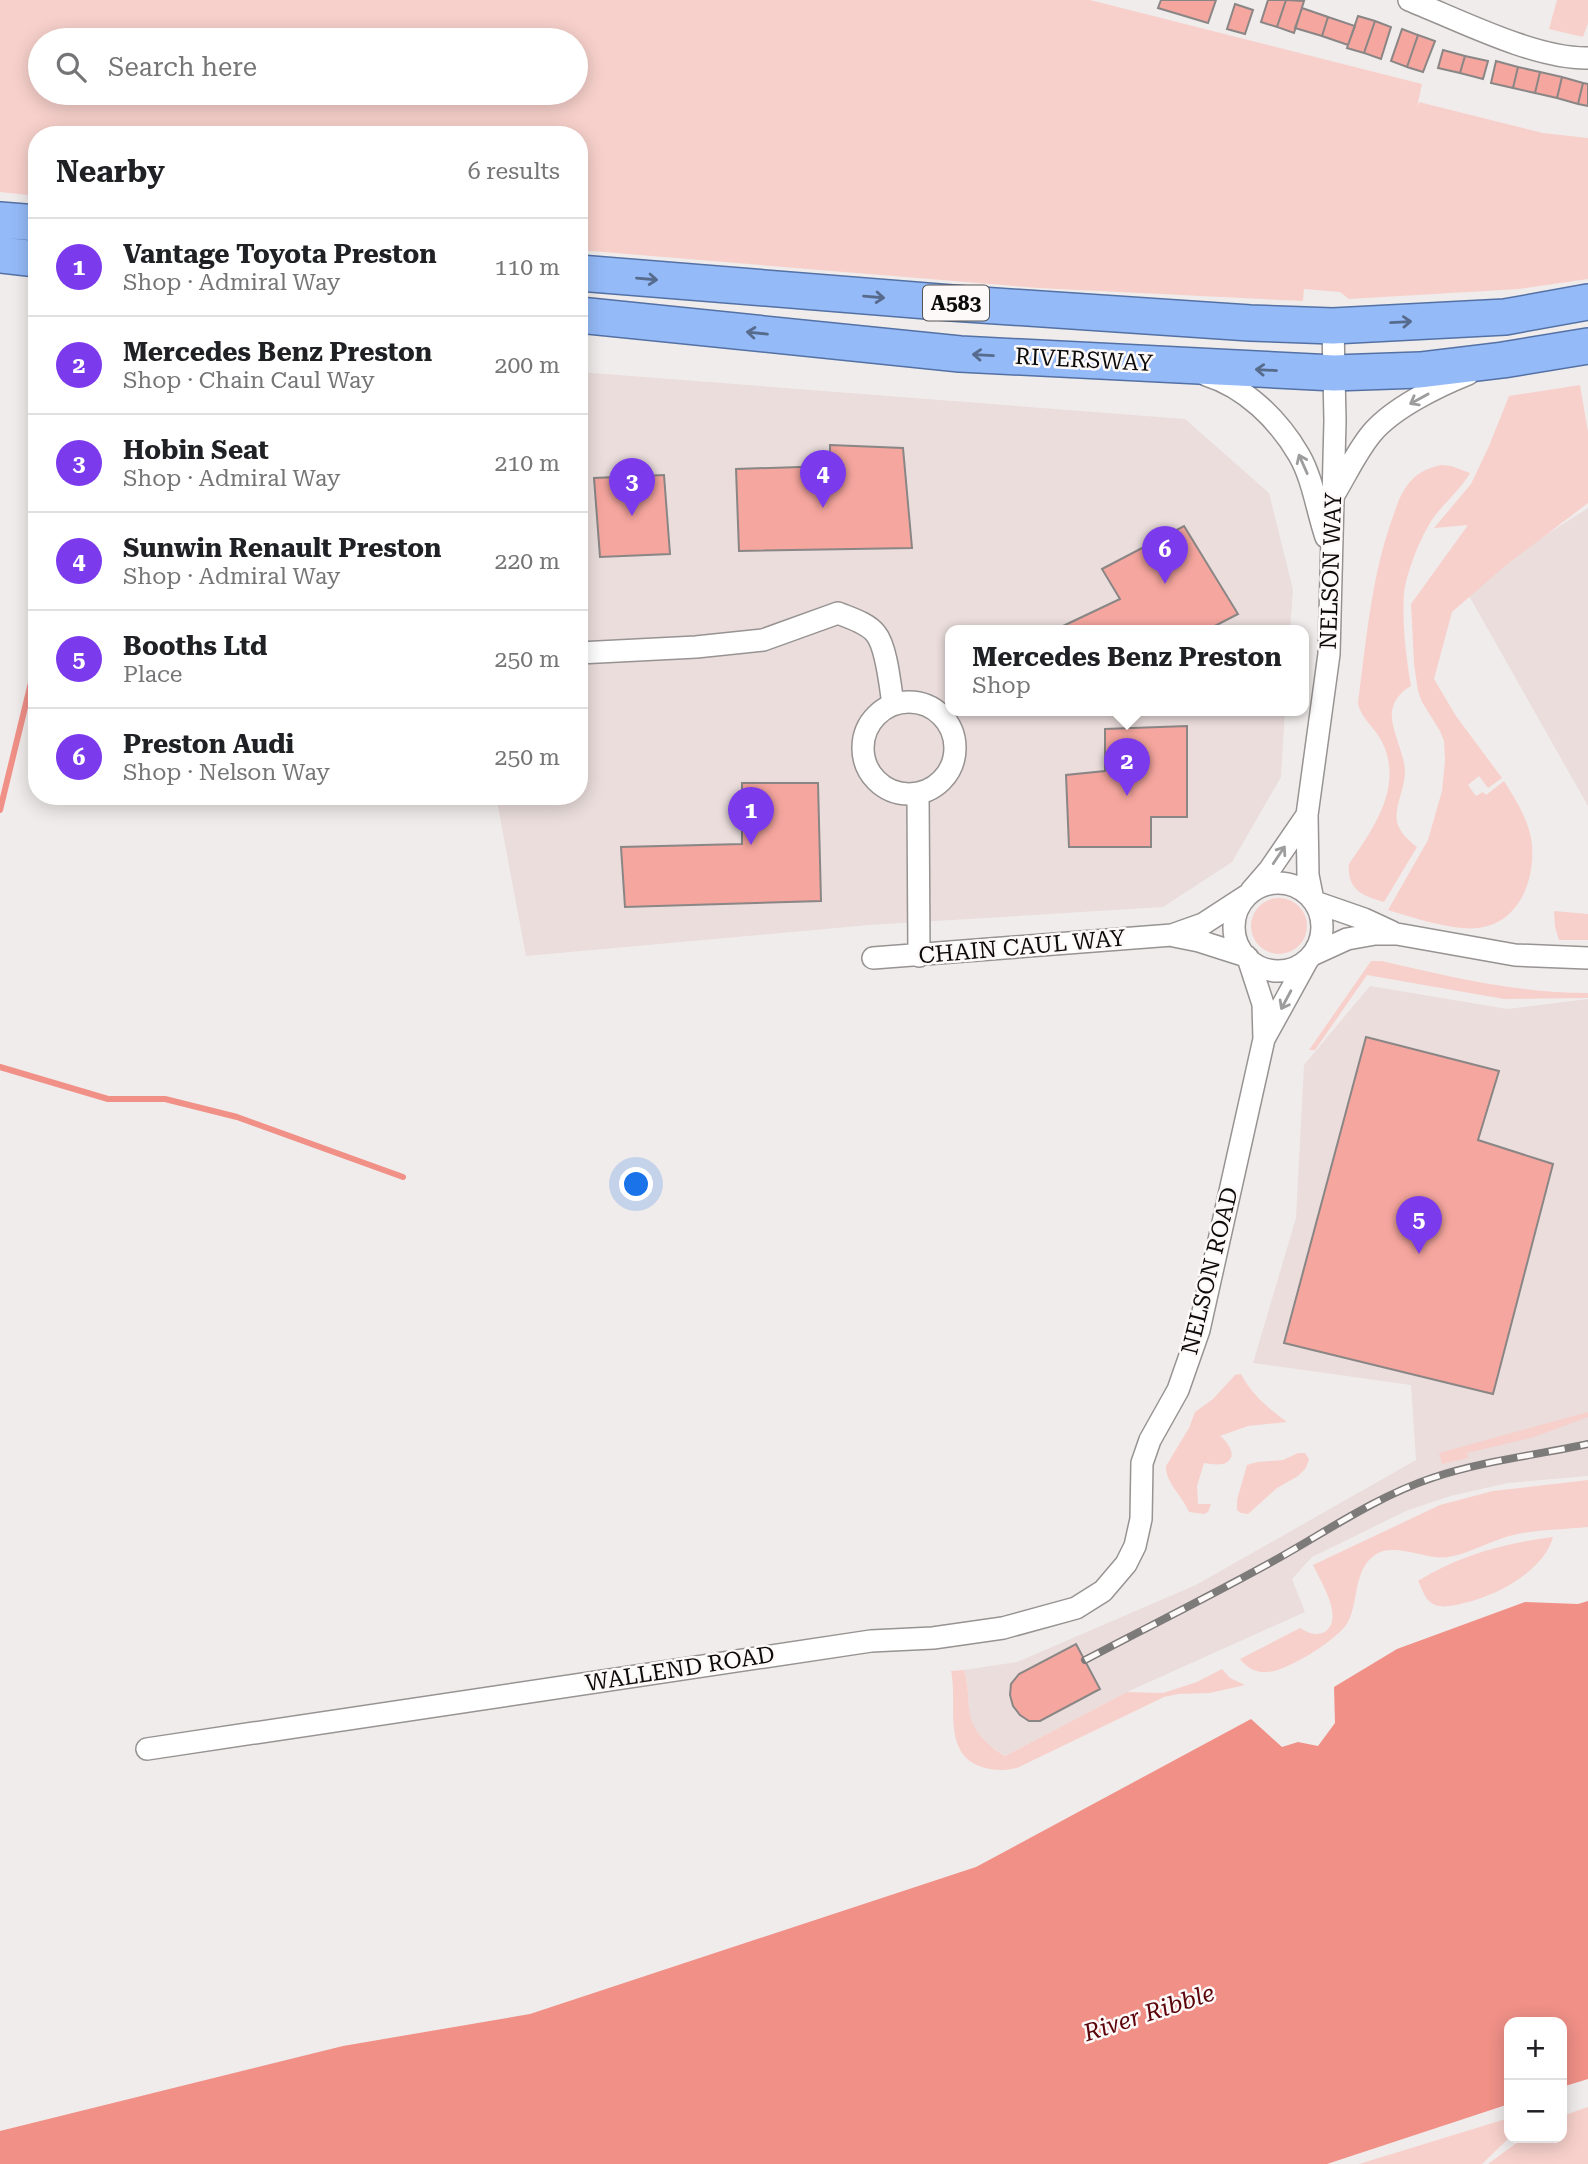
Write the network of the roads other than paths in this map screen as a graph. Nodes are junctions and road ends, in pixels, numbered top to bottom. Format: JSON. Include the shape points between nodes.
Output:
{"nodes":[{"id":1,"x":1409,"y":0,"type":"edge"},
{"id":2,"x":1588,"y":58,"type":"edge"},
{"id":3,"x":0,"y":219,"type":"edge"},
{"id":4,"x":28,"y":222,"type":"edge"},
{"id":5,"x":0,"y":255,"type":"edge"},
{"id":6,"x":28,"y":258,"type":"edge"},
{"id":7,"x":588,"y":274,"type":"edge"},
{"id":8,"x":1588,"y":302,"type":"edge"},
{"id":9,"x":588,"y":316,"type":"edge"},
{"id":10,"x":1588,"y":346,"type":"edge"},
{"id":11,"x":1333,"y":352,"type":"junction"},
{"id":12,"x":1503,"y":360,"type":"junction"},
{"id":13,"x":1174,"y":366,"type":"junction"},
{"id":14,"x":1333,"y":498,"type":"junction"},
{"id":15,"x":1331,"y":553,"type":"junction"},
{"id":16,"x":588,"y":653,"type":"edge"},
{"id":17,"x":893,"y":704,"type":"junction"},
{"id":18,"x":918,"y":793,"type":"junction"},
{"id":19,"x":1307,"y":815,"type":"junction"},
{"id":20,"x":1248,"y":895,"type":"junction"},
{"id":21,"x":1314,"y":901,"type":"junction"},
{"id":22,"x":1397,"y":934,"type":"junction"},
{"id":23,"x":1172,"y":935,"type":"junction"},
{"id":24,"x":919,"y":956,"type":"junction"},
{"id":25,"x":1247,"y":957,"type":"junction"},
{"id":26,"x":873,"y":958,"type":"dead end"},
{"id":27,"x":1309,"y":958,"type":"junction"},
{"id":28,"x":1588,"y":958,"type":"edge"},
{"id":29,"x":1264,"y":1039,"type":"junction"},
{"id":30,"x":1141,"y":1496,"type":"joint"},
{"id":31,"x":147,"y":1749,"type":"dead end"}],
"edges":[{"from":1,"to":2,"type":"street","via":[[1510,41]]},
{"from":3,"to":4,"type":"highway"},
{"from":5,"to":6,"type":"highway"},
{"from":7,"to":11,"type":"highway","name":"RIVERSWAY","number":"A583","one_way":true,"via":[[1250,323]]},
{"from":11,"to":8,"type":"highway","name":"RIVERSWAY","number":"A583","one_way":true},
{"from":13,"to":9,"type":"highway","name":"RIVERSWAY","number":"A583","one_way":true,"via":[[960,354]]},
{"from":10,"to":12,"type":"highway","name":"RIVERSWAY","number":"A583"},
{"from":11,"to":12,"type":"highway","name":"RIVERSWAY","number":"A583","via":[[1420,370]]},
{"from":11,"to":13,"type":"highway","name":"RIVERSWAY","number":"A583","one_way":true},
{"from":11,"to":14,"type":"street","name":"NELSON WAY"},
{"from":12,"to":14,"type":"street","one_way":true,"via":[[1400,409],[1374,431]]},
{"from":15,"to":13,"type":"street","one_way":true,"via":[[1299,455],[1278,427],[1239,388]]},
{"from":14,"to":15,"type":"street","name":"NELSON WAY"},
{"from":15,"to":19,"type":"street","name":"NELSON WAY","via":[[1329,654]]},
{"from":16,"to":17,"type":"street","via":[[763,640],[838,613],[876,634]]},
{"from":17,"to":18,"type":"street","via":[[873,718],[863,738],[866,768],[889,790]]},
{"from":17,"to":18,"type":"street","via":[[911,701],[934,709],[953,735],[951,767],[943,779]]},
{"from":18,"to":24,"type":"street"},
{"from":20,"to":19,"type":"street","name":"NELSON WAY","one_way":true},
{"from":19,"to":21,"type":"street","name":"NELSON WAY","via":[[1308,875]]},
{"from":20,"to":21,"type":"street","via":[[1276,882],[1303,890]]},
{"from":20,"to":23,"type":"street","name":"CHAIN CAUL WAY","via":[[1203,924]]},
{"from":20,"to":25,"type":"street","via":[[1239,907],[1234,933]]},
{"from":21,"to":22,"type":"street"},
{"from":21,"to":27,"type":"street","via":[[1322,929]]},
{"from":22,"to":27,"type":"street","via":[[1347,939]]},
{"from":22,"to":28,"type":"street","via":[[1515,955]]},
{"from":23,"to":24,"type":"street","name":"CHAIN CAUL WAY"},
{"from":23,"to":25,"type":"street","name":"CHAIN CAUL WAY"},
{"from":24,"to":26,"type":"street","name":"CHAIN CAUL WAY"},
{"from":25,"to":27,"type":"street","via":[[1258,966],[1283,971]]},
{"from":25,"to":29,"type":"street","name":"NELSON ROAD","via":[[1263,1004]]},
{"from":27,"to":29,"type":"street","name":"NELSON ROAD","one_way":true},
{"from":29,"to":30,"type":"street","name":"NELSON ROAD","via":[[1199,1330],[1178,1390],[1142,1462]]},
{"from":30,"to":31,"type":"street","name":"WALLEND ROAD","via":[[1135,1546],[1103,1591],[1076,1608],[1003,1628],[871,1641]]}]}
